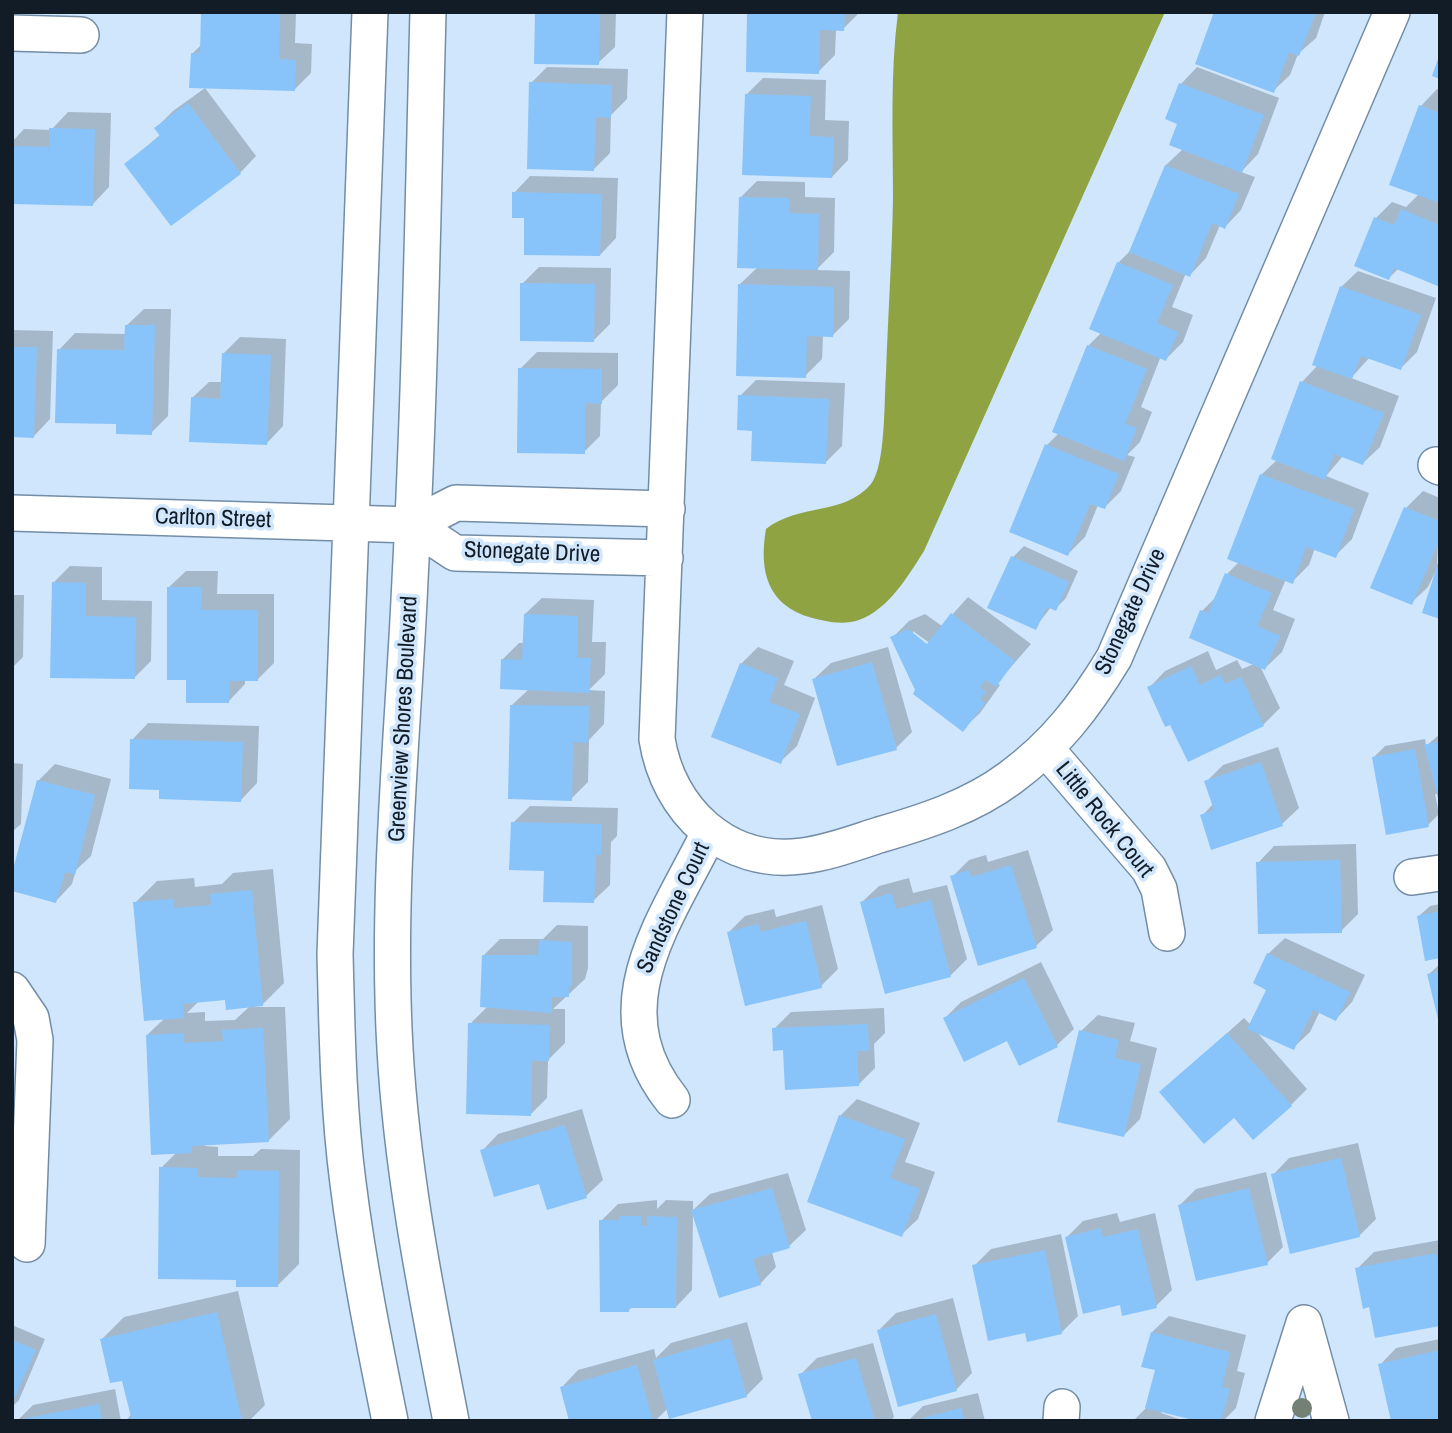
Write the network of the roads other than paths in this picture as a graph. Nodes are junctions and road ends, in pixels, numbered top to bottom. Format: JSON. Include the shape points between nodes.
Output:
{"nodes":[{"id":1,"x":370,"y":12,"type":"edge"},
{"id":2,"x":428,"y":12,"type":"edge"},
{"id":3,"x":685,"y":12,"type":"edge"},
{"id":4,"x":1392,"y":12,"type":"edge"},
{"id":5,"x":12,"y":33,"type":"edge"},
{"id":6,"x":81,"y":35,"type":"dead end"},
{"id":7,"x":667,"y":509,"type":"junction"},
{"id":8,"x":12,"y":513,"type":"edge"},
{"id":9,"x":350,"y":523,"type":"junction"},
{"id":10,"x":413,"y":525,"type":"junction"},
{"id":11,"x":665,"y":558,"type":"junction"},
{"id":12,"x":1046,"y":749,"type":"junction"},
{"id":13,"x":709,"y":833,"type":"junction"},
{"id":14,"x":1167,"y":933,"type":"dead end"},
{"id":15,"x":12,"y":990,"type":"edge"},
{"id":16,"x":672,"y":1100,"type":"dead end"},
{"id":17,"x":27,"y":1244,"type":"dead end"},
{"id":18,"x":390,"y":1421,"type":"edge"},
{"id":19,"x":451,"y":1421,"type":"edge"},
{"id":20,"x":1273,"y":1421,"type":"edge"},
{"id":21,"x":1331,"y":1421,"type":"edge"}],
"edges":[{"from":1,"to":9,"type":"street"},
{"from":2,"to":10,"type":"street","name":"Greenview Shores Boulevard"},
{"from":3,"to":7,"type":"street","name":"Stonegate Drive"},
{"from":4,"to":12,"type":"street","name":"Stonegate Drive","via":[[1114,658],[1089,699]]},
{"from":5,"to":6,"type":"street"},
{"from":7,"to":10,"type":"street","name":"Stonegate Drive","via":[[456,503]]},
{"from":7,"to":11,"type":"street","name":"Stonegate Drive"},
{"from":8,"to":9,"type":"street","name":"Carlton Street"},
{"from":9,"to":10,"type":"street","name":"Carlton Street"},
{"from":9,"to":18,"type":"street","via":[[335,954],[338,1067],[347,1181]]},
{"from":10,"to":11,"type":"street","name":"Stonegate Drive","via":[[455,553]]},
{"from":10,"to":19,"type":"street","name":"Greenview Shores Boulevard","via":[[393,936],[395,1048],[421,1271]]},
{"from":11,"to":13,"type":"street","name":"Stonegate Drive","via":[[657,739],[660,761],[679,801]]},
{"from":12,"to":13,"type":"street","name":"Stonegate Drive","via":[[1008,780],[967,804],[821,852],[778,857],[756,854]]},
{"from":12,"to":14,"type":"street","name":"Little Rock Court","via":[[1149,869]]},
{"from":13,"to":16,"type":"street","name":"Sandstone Court","via":[[650,954],[638,997],[640,1041],[647,1062]]},
{"from":15,"to":17,"type":"street","via":[[31,1018],[35,1040]]},
{"from":20,"to":21,"type":"street","via":[[1304,1323]]}]}
